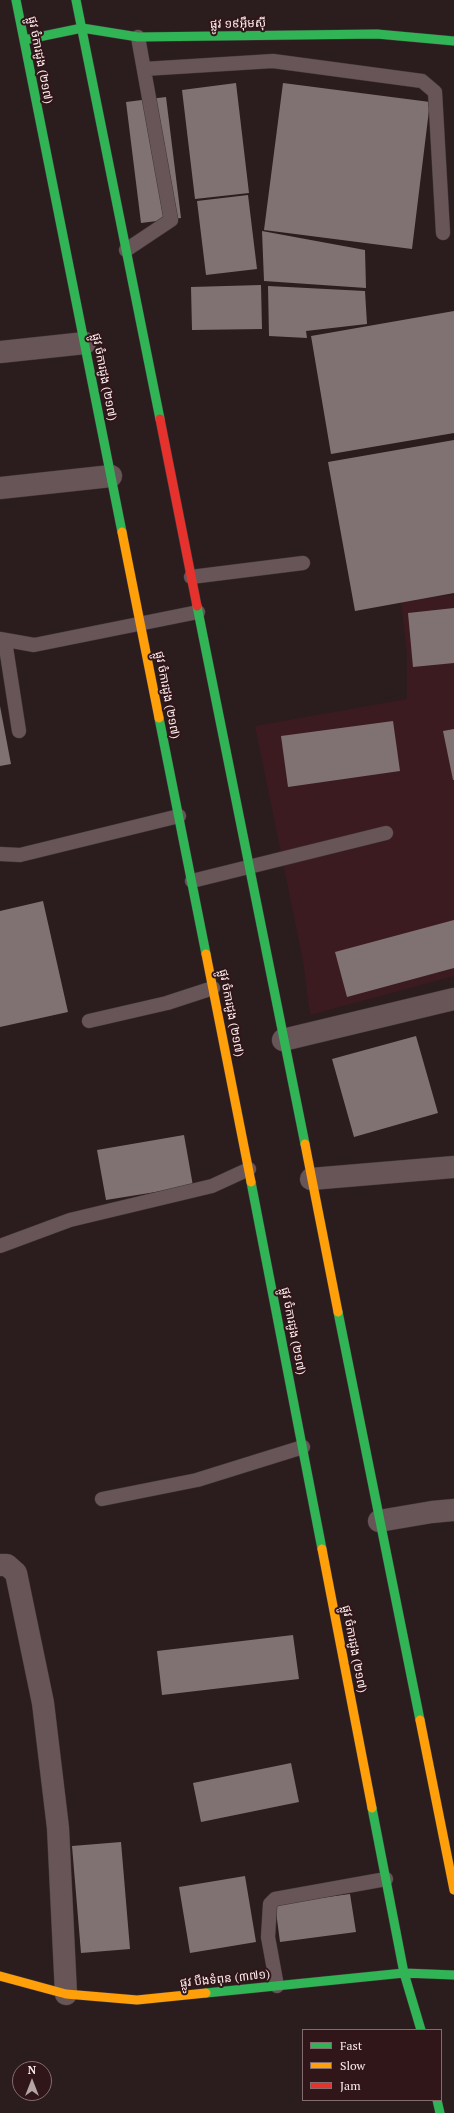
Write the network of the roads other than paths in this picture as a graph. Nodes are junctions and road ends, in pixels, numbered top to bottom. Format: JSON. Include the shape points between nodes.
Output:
{"nodes":[{"id":1,"x":16,"y":0,"type":"edge"},
{"id":2,"x":76,"y":0,"type":"edge"},
{"id":3,"x":82,"y":28,"type":"junction"},
{"id":4,"x":138,"y":37,"type":"junction"},
{"id":5,"x":24,"y":40,"type":"junction"},
{"id":6,"x":454,"y":41,"type":"edge"},
{"id":7,"x":144,"y":68,"type":"junction"},
{"id":8,"x":443,"y":233,"type":"dead end"},
{"id":9,"x":126,"y":250,"type":"junction"},
{"id":10,"x":85,"y":343,"type":"junction"},
{"id":11,"x":0,"y":352,"type":"edge"},
{"id":12,"x":111,"y":476,"type":"junction"},
{"id":13,"x":0,"y":488,"type":"edge"},
{"id":14,"x":303,"y":563,"type":"dead end"},
{"id":15,"x":191,"y":577,"type":"junction"},
{"id":16,"x":198,"y":612,"type":"junction"},
{"id":17,"x":141,"y":624,"type":"junction"},
{"id":18,"x":3,"y":640,"type":"edge"},
{"id":19,"x":19,"y":731,"type":"dead end"},
{"id":20,"x":179,"y":816,"type":"junction"},
{"id":21,"x":386,"y":833,"type":"dead end"},
{"id":22,"x":0,"y":854,"type":"edge"},
{"id":23,"x":249,"y":868,"type":"junction"},
{"id":24,"x":192,"y":881,"type":"junction"},
{"id":25,"x":213,"y":988,"type":"junction"},
{"id":26,"x":454,"y":999,"type":"edge"},
{"id":27,"x":89,"y":1021,"type":"dead end"},
{"id":28,"x":283,"y":1040,"type":"junction"},
{"id":29,"x":454,"y":1167,"type":"edge"},
{"id":30,"x":249,"y":1169,"type":"junction"},
{"id":31,"x":311,"y":1179,"type":"junction"},
{"id":32,"x":0,"y":1246,"type":"edge"},
{"id":33,"x":303,"y":1447,"type":"junction"},
{"id":34,"x":102,"y":1500,"type":"dead end"},
{"id":35,"x":454,"y":1510,"type":"edge"},
{"id":36,"x":379,"y":1521,"type":"junction"},
{"id":37,"x":0,"y":1565,"type":"edge"},
{"id":38,"x":386,"y":1880,"type":"junction"},
{"id":39,"x":454,"y":1890,"type":"edge"},
{"id":40,"x":404,"y":1973,"type":"junction"},
{"id":41,"x":454,"y":1975,"type":"edge"},
{"id":42,"x":0,"y":1976,"type":"edge"},
{"id":43,"x":277,"y":1986,"type":"junction"},
{"id":44,"x":66,"y":1994,"type":"junction"},
{"id":45,"x":421,"y":2029,"type":"edge"},
{"id":46,"x":437,"y":2101,"type":"edge"},
{"id":47,"x":440,"y":2113,"type":"edge"}],
"edges":[{"from":1,"to":5,"type":"main road","name":"ផ្លូវ ចំការដូង (២១៧)"},
{"from":2,"to":3,"type":"main road"},
{"from":3,"to":4,"type":"main road","name":"ផ្លូវ ១៩អ៊ឹមស៊ី"},
{"from":3,"to":5,"type":"main road","name":"ផ្លូវ ១៩អ៊ឹមស៊ី"},
{"from":3,"to":9,"type":"main road"},
{"from":4,"to":6,"type":"main road","name":"ផ្លូវ ១៩អ៊ឹមស៊ី","via":[[377,34]]},
{"from":4,"to":7,"type":"lane"},
{"from":5,"to":10,"type":"main road","name":"ផ្លូវ ចំការដូង (២១៧)"},
{"from":7,"to":8,"type":"lane","via":[[273,62],[422,81],[435,92]]},
{"from":7,"to":9,"type":"lane","via":[[171,220]]},
{"from":9,"to":15,"type":"main road"},
{"from":10,"to":11,"type":"street"},
{"from":10,"to":12,"type":"main road","name":"ផ្លូវ ចំការដូង (២១៧)"},
{"from":12,"to":13,"type":"street"},
{"from":12,"to":17,"type":"main road","name":"ផ្លូវ ចំការដូង (២១៧)"},
{"from":14,"to":15,"type":"lane"},
{"from":15,"to":16,"type":"main road"},
{"from":16,"to":17,"type":"lane"},
{"from":16,"to":23,"type":"main road"},
{"from":17,"to":18,"type":"lane","via":[[34,645]]},
{"from":17,"to":20,"type":"main road","name":"ផ្លូវ ចំការដូង (២១៧)"},
{"from":18,"to":19,"type":"lane"},
{"from":20,"to":22,"type":"lane","via":[[20,855]]},
{"from":20,"to":24,"type":"main road","name":"ផ្លូវ ចំការដូង (២១៧)"},
{"from":21,"to":23,"type":"lane"},
{"from":23,"to":24,"type":"lane"},
{"from":23,"to":28,"type":"main road"},
{"from":24,"to":25,"type":"main road","name":"ផ្លូវ ចំការដូង (២១៧)"},
{"from":25,"to":27,"type":"lane","via":[[166,1003]]},
{"from":25,"to":30,"type":"main road","name":"ផ្លូវ ចំការដូង (២១៧)"},
{"from":26,"to":28,"type":"street"},
{"from":28,"to":31,"type":"main road"},
{"from":29,"to":31,"type":"street"},
{"from":30,"to":32,"type":"lane","via":[[212,1186],[70,1220]]},
{"from":30,"to":33,"type":"main road","name":"ផ្លូវ ចំការដូង (២១៧)"},
{"from":31,"to":36,"type":"main road"},
{"from":33,"to":34,"type":"lane","via":[[197,1480]]},
{"from":33,"to":38,"type":"main road","name":"ផ្លូវ ចំការដូង (២១៧)"},
{"from":35,"to":36,"type":"street"},
{"from":36,"to":39,"type":"main road"},
{"from":37,"to":44,"type":"street","via":[[7,1565],[16,1573],[43,1703],[58,1828]]},
{"from":38,"to":40,"type":"main road","name":"ផ្លូវ ចំការដូង (២១៧)"},
{"from":38,"to":43,"type":"lane","via":[[275,1899],[270,1904],[268,1937]]},
{"from":40,"to":41,"type":"main road","name":"ផ្លូវ បឹងទំពុន (៣៧១)"},
{"from":40,"to":43,"type":"main road","name":"ផ្លូវ បឹងទំពុន (៣៧១)"},
{"from":40,"to":45,"type":"main road","name":"ផ្លូវ ចំការដូង (២១៧)"},
{"from":42,"to":44,"type":"main road","name":"ផ្លូវ បឹងទំពុន (៣៧១)"},
{"from":43,"to":44,"type":"main road","name":"ផ្លូវ បឹងទំពុន (៣៧១)","via":[[137,2000]]},
{"from":46,"to":47,"type":"main road"}]}
